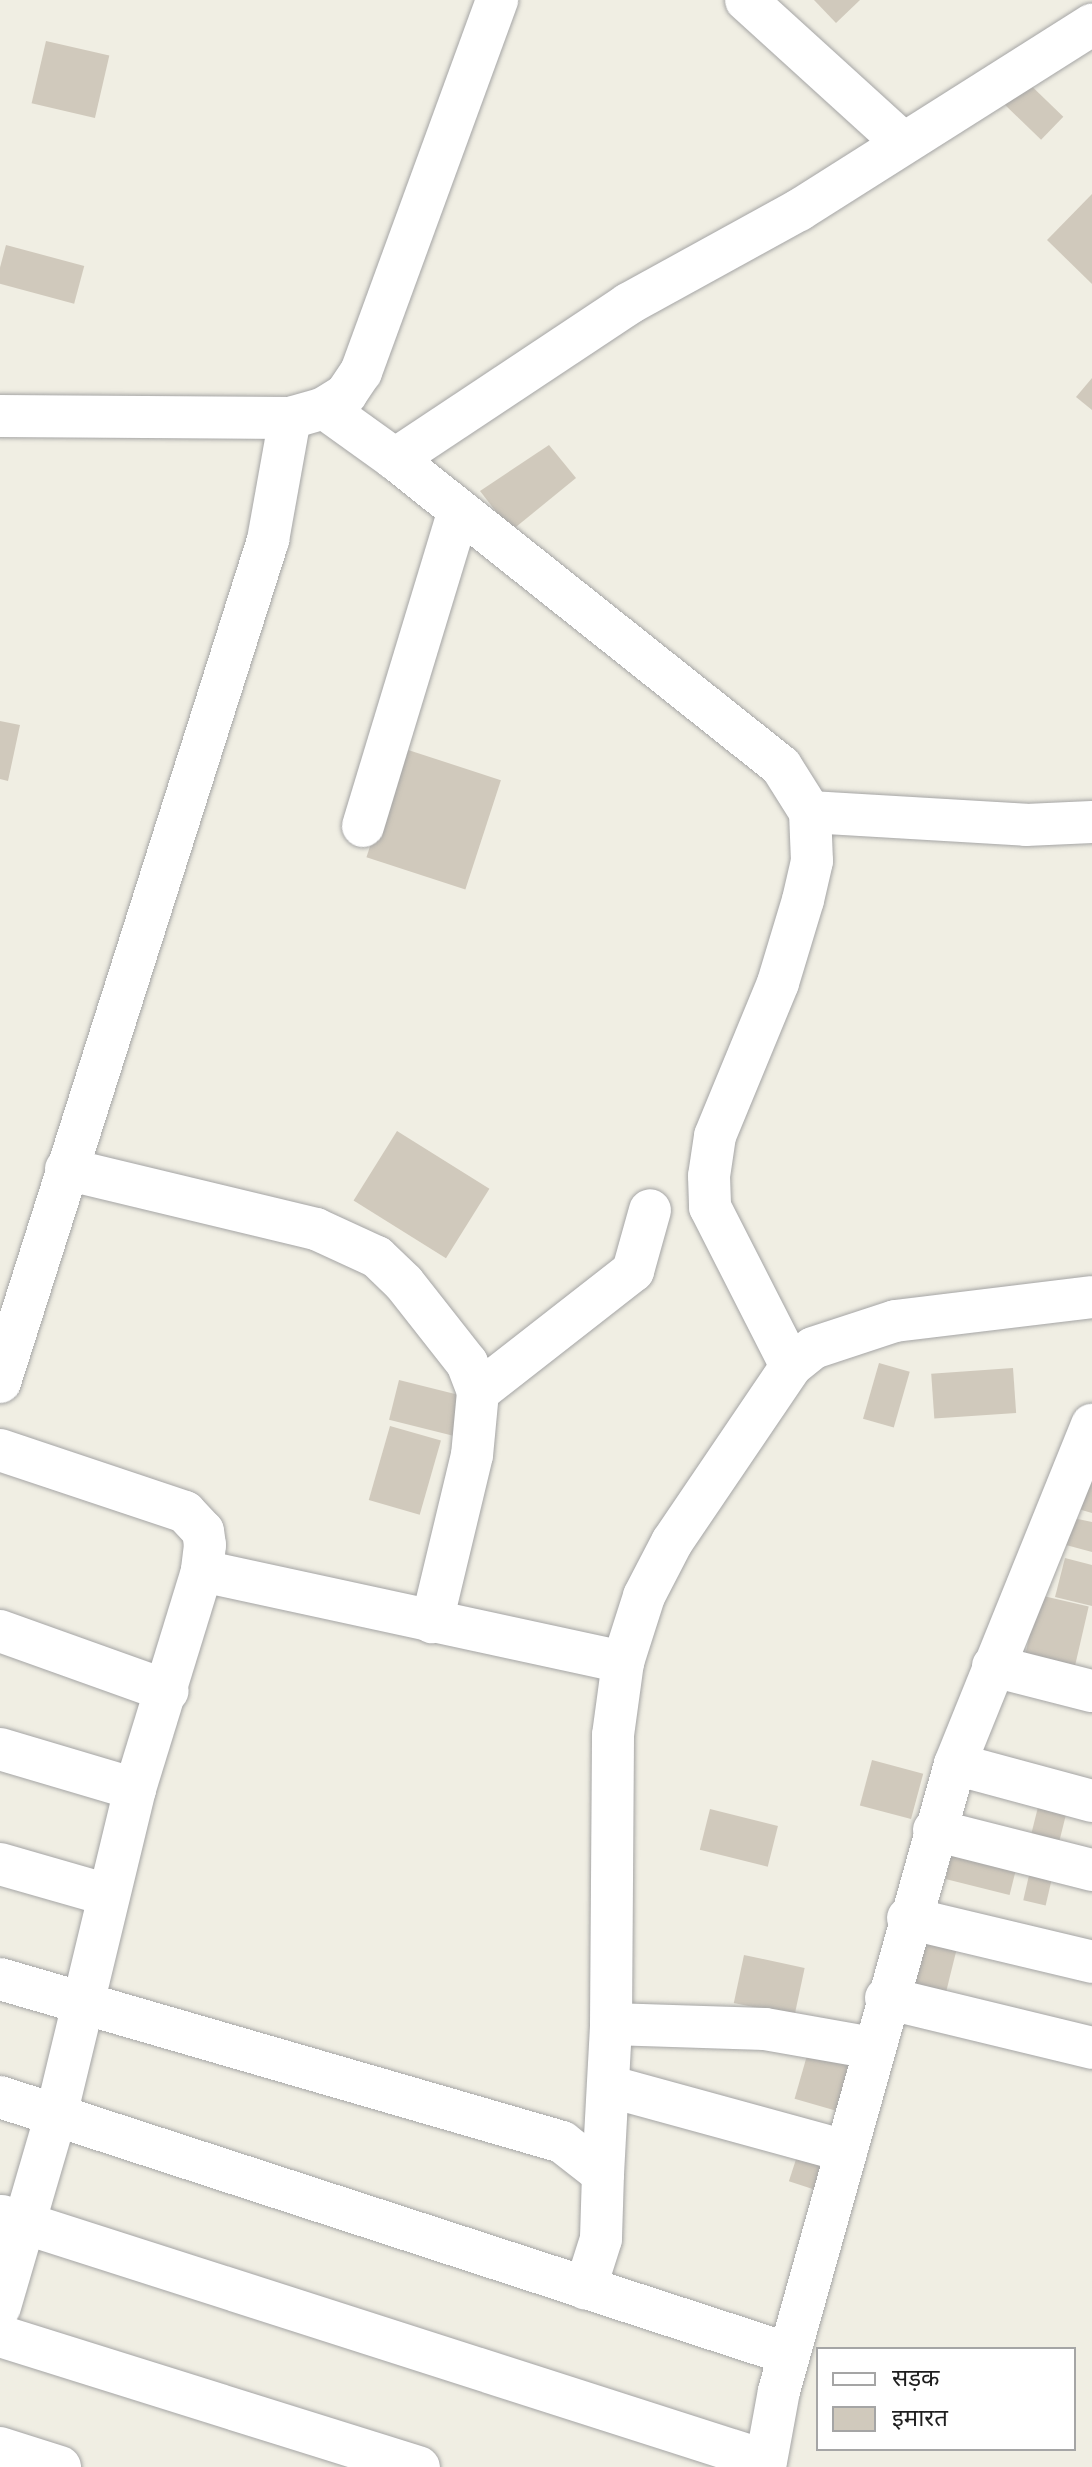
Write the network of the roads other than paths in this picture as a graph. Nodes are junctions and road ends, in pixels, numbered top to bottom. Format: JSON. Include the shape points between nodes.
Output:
{"nodes":[{"id":1,"x":497,"y":0,"type":"edge"},
{"id":2,"x":746,"y":0,"type":"edge"},
{"id":3,"x":1092,"y":25,"type":"edge"},
{"id":4,"x":903,"y":143,"type":"junction"},
{"id":5,"x":307,"y":413,"type":"junction"},
{"id":6,"x":0,"y":416,"type":"edge"},
{"id":7,"x":395,"y":459,"type":"junction"},
{"id":8,"x":459,"y":511,"type":"junction"},
{"id":9,"x":810,"y":812,"type":"junction"},
{"id":10,"x":1092,"y":822,"type":"edge"},
{"id":11,"x":363,"y":826,"type":"dead end"},
{"id":12,"x":66,"y":1169,"type":"junction"},
{"id":13,"x":650,"y":1210,"type":"dead end"},
{"id":14,"x":1092,"y":1297,"type":"edge"},
{"id":15,"x":3,"y":1358,"type":"edge"},
{"id":16,"x":791,"y":1366,"type":"junction"},
{"id":17,"x":478,"y":1392,"type":"junction"},
{"id":18,"x":1092,"y":1425,"type":"edge"},
{"id":19,"x":0,"y":1450,"type":"edge"},
{"id":20,"x":202,"y":1571,"type":"junction"},
{"id":21,"x":432,"y":1622,"type":"junction"},
{"id":22,"x":0,"y":1631,"type":"edge"},
{"id":23,"x":623,"y":1662,"type":"junction"},
{"id":24,"x":993,"y":1666,"type":"junction"},
{"id":25,"x":168,"y":1691,"type":"junction"},
{"id":26,"x":1092,"y":1691,"type":"edge"},
{"id":27,"x":0,"y":1749,"type":"edge"},
{"id":28,"x":955,"y":1764,"type":"junction"},
{"id":29,"x":135,"y":1789,"type":"junction"},
{"id":30,"x":1092,"y":1801,"type":"edge"},
{"id":31,"x":934,"y":1830,"type":"junction"},
{"id":32,"x":0,"y":1864,"type":"edge"},
{"id":33,"x":1092,"y":1870,"type":"edge"},
{"id":34,"x":108,"y":1895,"type":"junction"},
{"id":35,"x":908,"y":1918,"type":"junction"},
{"id":36,"x":1092,"y":1962,"type":"edge"},
{"id":37,"x":0,"y":1979,"type":"edge"},
{"id":38,"x":886,"y":1998,"type":"junction"},
{"id":39,"x":82,"y":2004,"type":"junction"},
{"id":40,"x":611,"y":2024,"type":"junction"},
{"id":41,"x":873,"y":2048,"type":"junction"},
{"id":42,"x":1092,"y":2048,"type":"edge"},
{"id":43,"x":608,"y":2086,"type":"junction"},
{"id":44,"x":0,"y":2097,"type":"edge"},
{"id":45,"x":56,"y":2115,"type":"junction"},
{"id":46,"x":846,"y":2151,"type":"junction"},
{"id":47,"x":603,"y":2174,"type":"junction"},
{"id":48,"x":13,"y":2220,"type":"edge"},
{"id":49,"x":585,"y":2289,"type":"junction"},
{"id":50,"x":0,"y":2307,"type":"edge"},
{"id":51,"x":0,"y":2336,"type":"edge"},
{"id":52,"x":789,"y":2354,"type":"junction"},
{"id":53,"x":0,"y":2448,"type":"edge"},
{"id":54,"x":766,"y":2464,"type":"edge"},
{"id":55,"x":60,"y":2467,"type":"edge"},
{"id":56,"x":419,"y":2467,"type":"edge"}],
"edges":[{"from":1,"to":5,"type":"street","via":[[361,372],[346,394]]},
{"from":2,"to":4,"type":"street"},
{"from":3,"to":4,"type":"street"},
{"from":4,"to":7,"type":"street","via":[[799,210],[628,304]]},
{"from":5,"to":6,"type":"street"},
{"from":5,"to":7,"type":"street"},
{"from":5,"to":12,"type":"street"},
{"from":7,"to":8,"type":"street"},
{"from":8,"to":9,"type":"street","via":[[781,766]]},
{"from":8,"to":11,"type":"street"},
{"from":9,"to":10,"type":"street","via":[[1026,825]]},
{"from":9,"to":16,"type":"street","via":[[812,861],[803,900],[778,983],[715,1136],[709,1176],[710,1207]]},
{"from":12,"to":15,"type":"street"},
{"from":12,"to":17,"type":"street","via":[[316,1229],[377,1257],[467,1363]]},
{"from":13,"to":17,"type":"street","via":[[633,1271]]},
{"from":14,"to":16,"type":"street","via":[[860,1328],[813,1348]]},
{"from":16,"to":23,"type":"street","via":[[672,1542],[644,1596]]},
{"from":17,"to":21,"type":"street","via":[[472,1455]]},
{"from":18,"to":24,"type":"street"},
{"from":19,"to":20,"type":"street","via":[[185,1512],[203,1531]]},
{"from":20,"to":21,"type":"street"},
{"from":20,"to":25,"type":"street"},
{"from":21,"to":23,"type":"street"},
{"from":22,"to":25,"type":"street"},
{"from":23,"to":40,"type":"street","via":[[613,1735]]},
{"from":24,"to":26,"type":"street"},
{"from":24,"to":28,"type":"street"},
{"from":25,"to":29,"type":"street"},
{"from":27,"to":29,"type":"street"},
{"from":28,"to":30,"type":"street"},
{"from":28,"to":31,"type":"street"},
{"from":29,"to":34,"type":"street"},
{"from":31,"to":33,"type":"street"},
{"from":31,"to":35,"type":"street"},
{"from":32,"to":34,"type":"street"},
{"from":34,"to":39,"type":"street"},
{"from":35,"to":36,"type":"street"},
{"from":35,"to":38,"type":"street"},
{"from":37,"to":39,"type":"street"},
{"from":38,"to":41,"type":"street"},
{"from":38,"to":42,"type":"street"},
{"from":39,"to":45,"type":"street"},
{"from":39,"to":47,"type":"street","via":[[562,2142]]},
{"from":40,"to":41,"type":"street","via":[[765,2029]]},
{"from":40,"to":43,"type":"street"},
{"from":41,"to":46,"type":"street"},
{"from":43,"to":46,"type":"street"},
{"from":43,"to":47,"type":"street"},
{"from":44,"to":45,"type":"street"},
{"from":45,"to":48,"type":"street"},
{"from":45,"to":49,"type":"street"},
{"from":46,"to":52,"type":"street"},
{"from":47,"to":49,"type":"street","via":[[601,2239]]},
{"from":48,"to":50,"type":"street"},
{"from":48,"to":54,"type":"street"},
{"from":49,"to":52,"type":"street"},
{"from":51,"to":56,"type":"street"},
{"from":52,"to":54,"type":"street"},
{"from":53,"to":55,"type":"street"}]}
